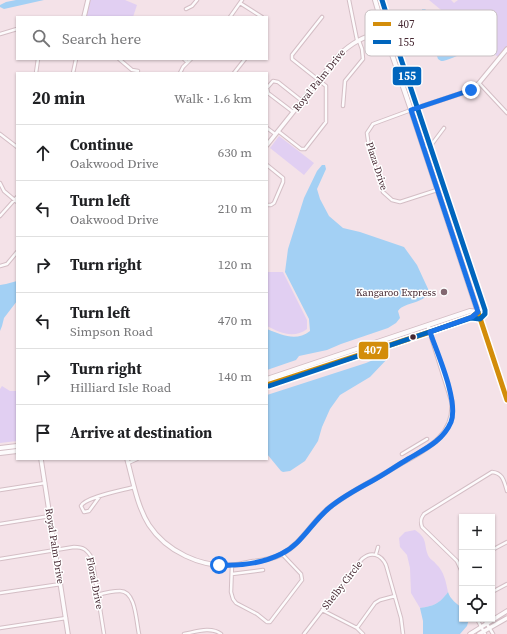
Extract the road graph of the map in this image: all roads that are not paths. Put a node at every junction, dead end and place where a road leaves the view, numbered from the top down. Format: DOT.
graph roads {
  1 [pos="88,0"];
  2 [pos="197,0"];
  3 [pos="242,0"];
  4 [pos="349,0"];
  5 [pos="375,0"];
  6 [pos="240,4"];
  7 [pos="186,8"];
  8 [pos="378,10"];
  9 [pos="84,16"];
  10 [pos="231,16"];
  11 [pos="260,16"];
  12 [pos="322,17"];
  13 [pos="16,29"];
  14 [pos="0,34"];
  15 [pos="365,37"];
  16 [pos="357,40"];
  17 [pos="507,49"];
  18 [pos="393,56"];
  19 [pos="38,60"];
  20 [pos="76,60"];
  21 [pos="120,60"];
  22 [pos="190,60"];
  23 [pos="243,60"];
  24 [pos="187,62"];
  25 [pos="138,71"];
  26 [pos="36,72"];
  27 [pos="73,72"];
  28 [pos="181,72"];
  29 [pos="235,72"];
  30 [pos="318,80"];
  31 [pos="479,83"];
  32 [pos="268,87"];
  33 [pos="268,92"];
  34 [pos="302,101"];
  35 [pos="343,106"];
  36 [pos="411,110"];
  37 [pos="293,112"];
  38 [pos="507,113"];
  39 [pos="444,128"];
  40 [pos="268,129"];
  41 [pos="278,131"];
  42 [pos="0,134"];
  43 [pos="275,134"];
  44 [pos="268,144"];
  45 [pos="16,146"];
  46 [pos="423,147"];
  47 [pos="268,166"];
  48 [pos="0,183"];
  49 [pos="438,190"];
  50 [pos="16,201"];
  51 [pos="268,204"];
  52 [pos="0,216"];
  53 [pos="16,253"];
  54 [pos="0,266"];
  55 [pos="478,312"];
  56 [pos="428,326"];
  57 [pos="430,332"];
  58 [pos="268,379"];
  59 [pos="268,385"];
  60 [pos="507,400"];
  61 [pos="427,439"];
  62 [pos="16,446"];
  63 [pos="0,448"];
  64 [pos="16,451"];
  65 [pos="0,453"];
  66 [pos="402,454"];
  67 [pos="41,460"];
  68 [pos="128,461"];
  69 [pos="45,483"];
  70 [pos="135,487"];
  71 [pos="0,490"];
  72 [pos="507,491"];
  73 [pos="100,496"];
  74 [pos="50,516"];
  75 [pos="0,524"];
  76 [pos="507,542"];
  77 [pos="378,547"];
  78 [pos="495,548"];
  79 [pos="55,550"];
  80 [pos="282,554"];
  81 [pos="376,554"];
  82 [pos="0,559"];
  83 [pos="459,564"];
  84 [pos="232,566"];
  85 [pos="263,570"];
  86 [pos="232,574"];
  87 [pos="61,584"];
  88 [pos="507,584"];
  89 [pos="495,590"];
  90 [pos="0,594"];
  91 [pos="97,595"];
  92 [pos="395,596"];
  93 [pos="322,610"];
  94 [pos="507,612"];
  95 [pos="66,618"];
  96 [pos="507,618"];
  97 [pos="478,622"];
  98 [pos="487,623"];
  99 [pos="481,627"];
  100 [pos="490,627"];
  101 [pos="0,628"];
  102 [pos="357,628"];
  103 [pos="484,633"];
  104 [pos="68,634"];
  105 [pos="104,634"];
  106 [pos="138,634"];
  107 [pos="184,634"];
  108 [pos="221,634"];
  109 [pos="304,634"];
  110 [pos="363,634"];
  111 [pos="403,634"];
  112 [pos="470,634"];
  113 [pos="479,634"];
  114 [pos="493,634"];
  1 -- 9 [label="street"];
  2 -- 7 [label="street"];
  3 -- 6 [label="street"];
  4 -- 16 [label="street"];
  5 -- 8 [label="main road"];
  6 -- 10 [label="street"];
  6 -- 11 [label="street"];
  12 -- 30 [label="street"];
  13 -- 14 [label="street"];
  15 -- 16 [label="street, Royal Palm Drive"];
  16 -- 30 [label="street, Royal Palm Drive"];
  16 -- 35 [label="street"];
  17 -- 31 [label="street"];
  18 -- 36 [label="main road"];
  19 -- 26 [label="street"];
  20 -- 27 [label="street"];
  21 -- 25 [label="street"];
  22 -- 24 [label="street"];
  23 -- 29 [label="street"];
  24 -- 28 [label="street"];
  30 -- 34 [label="street, Royal Palm Drive"];
  30 -- 41 [label="street"];
  31 -- 36 [label="street"];
  31 -- 38 [label="street"];
  32 -- 34 [label="street"];
  33 -- 37 [label="street"];
  34 -- 37 [label="street, Royal Palm Drive"];
  36 -- 46 [label="main road"];
  36 -- 49 [label="street, Plaza Drive"];
  37 -- 41 [label="street, Royal Palm Drive"];
  39 -- 46 [label="street"];
  40 -- 43 [label="street"];
  41 -- 43 [label="street, Royal Palm Drive"];
  42 -- 45 [label="street"];
  43 -- 44 [label="street, Royal Palm Drive"];
  46 -- 49 [label="main road"];
  47 -- 51 [label="street"];
  48 -- 50 [label="street"];
  49 -- 55 [label="main road"];
  50 -- 52 [label="street"];
  53 -- 54 [label="street"];
  55 -- 56 [label="main road"];
  55 -- 57 [label="main road"];
  55 -- 60 [label="main road"];
  56 -- 57 [label="street"];
  56 -- 58 [label="main road"];
  57 -- 59 [label="main road"];
  57 -- 80 [label="street"];
  61 -- 66 [label="street"];
  62 -- 63 [label="main road"];
  64 -- 65 [label="main road"];
  67 -- 69 [label="street, Royal Palm Drive"];
  68 -- 70 [label="street"];
  69 -- 71 [label="street"];
  69 -- 74 [label="street, Royal Palm Drive"];
  70 -- 73 [label="street"];
  70 -- 84 [label="street"];
  72 -- 83 [label="street"];
  73 -- 73 [label="street"];
  74 -- 75 [label="street"];
  74 -- 79 [label="street, Royal Palm Drive"];
  76 -- 78 [label="street"];
  77 -- 81 [label="street"];
  79 -- 82 [label="street, Floral Drive"];
  79 -- 87 [label="street, Royal Palm Drive"];
  79 -- 91 [label="street, Floral Drive"];
  80 -- 84 [label="street"];
  80 -- 86 [label="street"];
  81 -- 92 [label="street"];
  81 -- 93 [label="street, Shelby Circle"];
  84 -- 86 [label="street"];
  85 -- 86 [label="street"];
  87 -- 90 [label="street"];
  87 -- 95 [label="street, Royal Palm Drive"];
  88 -- 89 [label="street"];
  91 -- 105 [label="street, Floral Drive"];
  91 -- 106 [label="street"];
  92 -- 102 [label="street"];
  92 -- 111 [label="street"];
  93 -- 102 [label="street"];
  93 -- 109 [label="street, Shelby Circle"];
  94 -- 98 [label="street"];
  95 -- 101 [label="street"];
  95 -- 104 [label="street, Royal Palm Drive"];
  96 -- 100 [label="street"];
  97 -- 99 [label="street"];
  98 -- 99 [label="street"];
  98 -- 100 [label="street"];
  99 -- 103 [label="street"];
  99 -- 112 [label="street"];
  100 -- 103 [label="street"];
  100 -- 114 [label="street"];
  102 -- 110 [label="street"];
  103 -- 113 [label="street"];
  107 -- 108 [label="street"];
}
